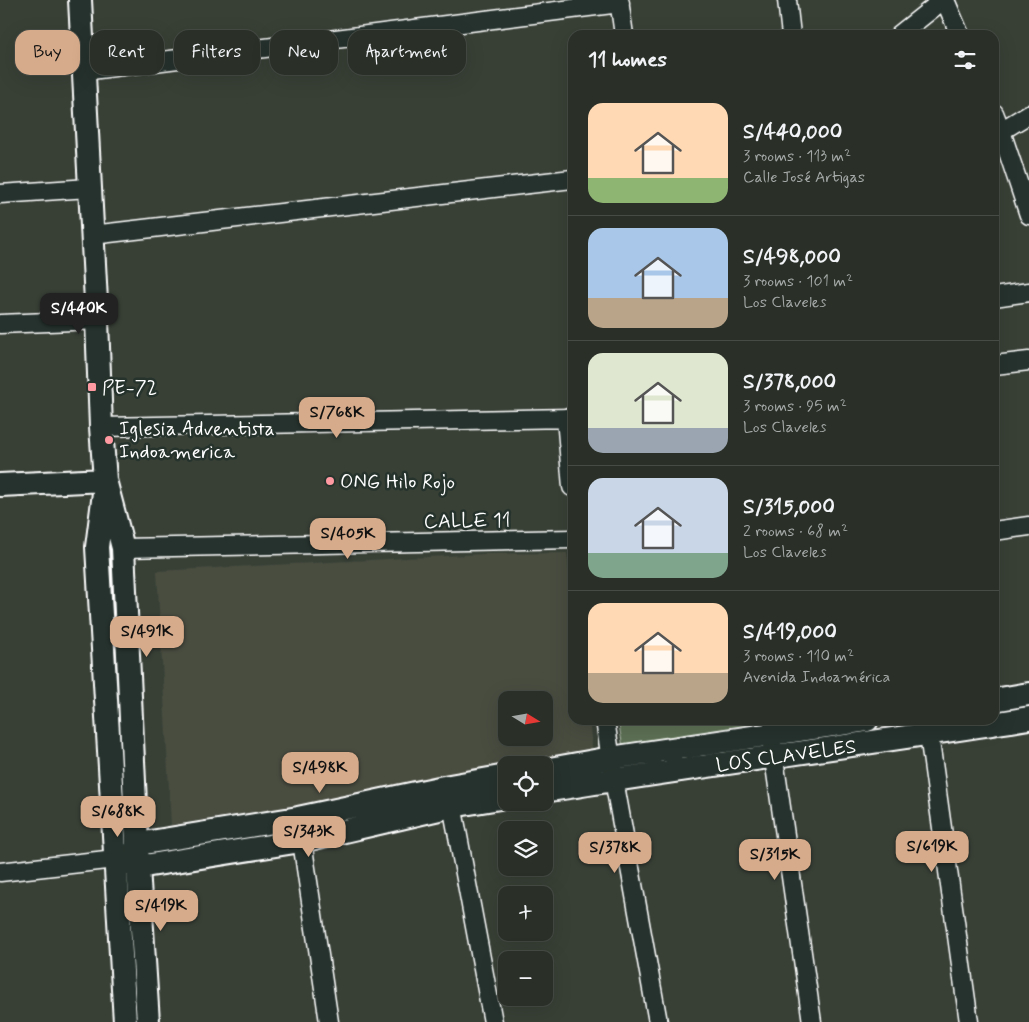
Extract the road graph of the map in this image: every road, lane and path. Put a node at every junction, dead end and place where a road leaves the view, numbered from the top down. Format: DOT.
graph roads {
  1 [pos="80,0"];
  2 [pos="787,0"];
  3 [pos="944,0"];
  4 [pos="620,2"];
  5 [pos="517,8"];
  6 [pos="623,30"];
  7 [pos="790,30"];
  8 [pos="905,30"];
  9 [pos="958,30"];
  10 [pos="83,71"];
  11 [pos="1029,114"];
  12 [pos="999,125"];
  13 [pos="1001,130"];
  14 [pos="568,179"];
  15 [pos="89,188"];
  16 [pos="0,194"];
  17 [pos="1029,215"];
  18 [pos="92,235"];
  19 [pos="1029,292"];
  20 [pos="999,296"];
  21 [pos="97,320"];
  22 [pos="0,324"];
  23 [pos="1029,361"];
  24 [pos="999,365"];
  25 [pos="568,418"];
  26 [pos="101,427"];
  27 [pos="106,480"];
  28 [pos="0,484"];
  29 [pos="1029,526"];
  30 [pos="999,530"];
  31 [pos="568,539"];
  32 [pos="123,548"];
  33 [pos="1029,694"];
  34 [pos="999,699"];
  35 [pos="1029,718"];
  36 [pos="999,721"];
  37 [pos="606,725"];
  38 [pos="848,725"];
  39 [pos="950,725"];
  40 [pos="928,727"];
  41 [pos="772,745"];
  42 [pos="613,769"];
  43 [pos="553,770"];
  44 [pos="498,779"];
  45 [pos="553,788"];
  46 [pos="450,796"];
  47 [pos="498,797"];
  48 [pos="298,818"];
  49 [pos="301,841"];
  50 [pos="138,844"];
  51 [pos="115,859"];
  52 [pos="138,867"];
  53 [pos="0,872"];
  54 [pos="125,1022"];
  55 [pos="148,1022"];
  56 [pos="329,1022"];
  57 [pos="493,1022"];
  58 [pos="658,1022"];
  59 [pos="812,1022"];
  60 [pos="969,1022"];
  1 -- 10 [label="street"];
  2 -- 7 [label="street"];
  3 -- 8 [label="street"];
  3 -- 9 [label="street"];
  4 -- 5 [label="street"];
  4 -- 6 [label="street"];
  5 -- 10 [label="street"];
  10 -- 15 [label="street"];
  11 -- 13 [label="street"];
  12 -- 13 [label="street"];
  13 -- 17 [label="street"];
  14 -- 18 [label="street"];
  15 -- 16 [label="street"];
  15 -- 18 [label="street"];
  18 -- 21 [label="street"];
  19 -- 20 [label="street"];
  21 -- 22 [label="street"];
  21 -- 26 [label="street"];
  23 -- 24 [label="street"];
  25 -- 26 [label="street"];
  26 -- 27 [label="street"];
  27 -- 28 [label="street"];
  27 -- 32 [label="street"];
  27 -- 51 [label="street"];
  29 -- 30 [label="street"];
  31 -- 32 [label="street, CALLE 11"];
  32 -- 50 [label="street"];
  33 -- 34 [label="street"];
  35 -- 36 [label="street, LOS CLAVELES"];
  37 -- 42 [label="street"];
  38 -- 41 [label="street, LOS CLAVELES"];
  39 -- 40 [label="street, LOS CLAVELES"];
  40 -- 41 [label="street, LOS CLAVELES"];
  40 -- 60 [label="street"];
  41 -- 42 [label="street, LOS CLAVELES"];
  41 -- 59 [label="street"];
  42 -- 43 [label="street, LOS CLAVELES"];
  42 -- 45 [label="street, LOS CLAVELES"];
  42 -- 58 [label="street"];
  44 -- 46 [label="street"];
  46 -- 47 [label="street"];
  46 -- 48 [label="street"];
  46 -- 49 [label="street"];
  46 -- 57 [label="street"];
  48 -- 49 [label="street"];
  48 -- 50 [label="street"];
  49 -- 52 [label="street"];
  49 -- 56 [label="street"];
  50 -- 51 [label="street"];
  50 -- 52 [label="street"];
  51 -- 52 [label="street"];
  51 -- 53 [label="street"];
  51 -- 54 [label="street"];
  52 -- 55 [label="street"];
}
